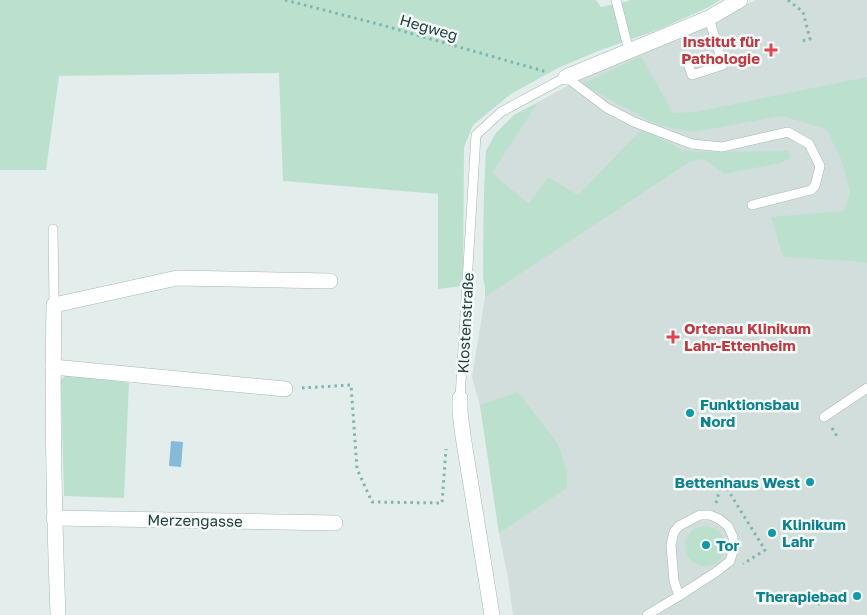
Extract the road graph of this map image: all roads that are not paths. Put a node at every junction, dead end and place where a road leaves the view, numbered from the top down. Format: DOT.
graph roads {
  1 [pos="616,0"];
  2 [pos="740,0"];
  3 [pos="709,18"];
  4 [pos="629,51"];
  5 [pos="686,58"];
  6 [pos="566,77"];
  7 [pos="752,206"];
  8 [pos="52,229"];
  9 [pos="330,281"];
  10 [pos="54,305"];
  11 [pos="53,367"];
  12 [pos="867,388"];
  13 [pos="285,389"];
  14 [pos="460,398"];
  15 [pos="824,417"];
  16 [pos="54,518"];
  17 [pos="335,523"];
  18 [pos="679,596"];
  19 [pos="58,615"];
  20 [pos="492,615"];
  21 [pos="647,615"];
  1 -- 4 [label="lane"];
  2 -- 3 [label="street"];
  3 -- 4 [label="street"];
  3 -- 5 [label="lane"];
  4 -- 6 [label="street"];
  6 -- 7 [label="lane"];
  6 -- 14 [label="lane, Klostenstraße"];
  8 -- 10 [label="lane"];
  9 -- 10 [label="street"];
  10 -- 11 [label="street"];
  11 -- 13 [label="street"];
  11 -- 16 [label="street"];
  12 -- 15 [label="lane"];
  14 -- 20 [label="street, Klostenstraße"];
  16 -- 17 [label="street, Merzengasse"];
  16 -- 19 [label="street"];
  18 -- 18 [label="lane"];
  18 -- 21 [label="lane"];
}
